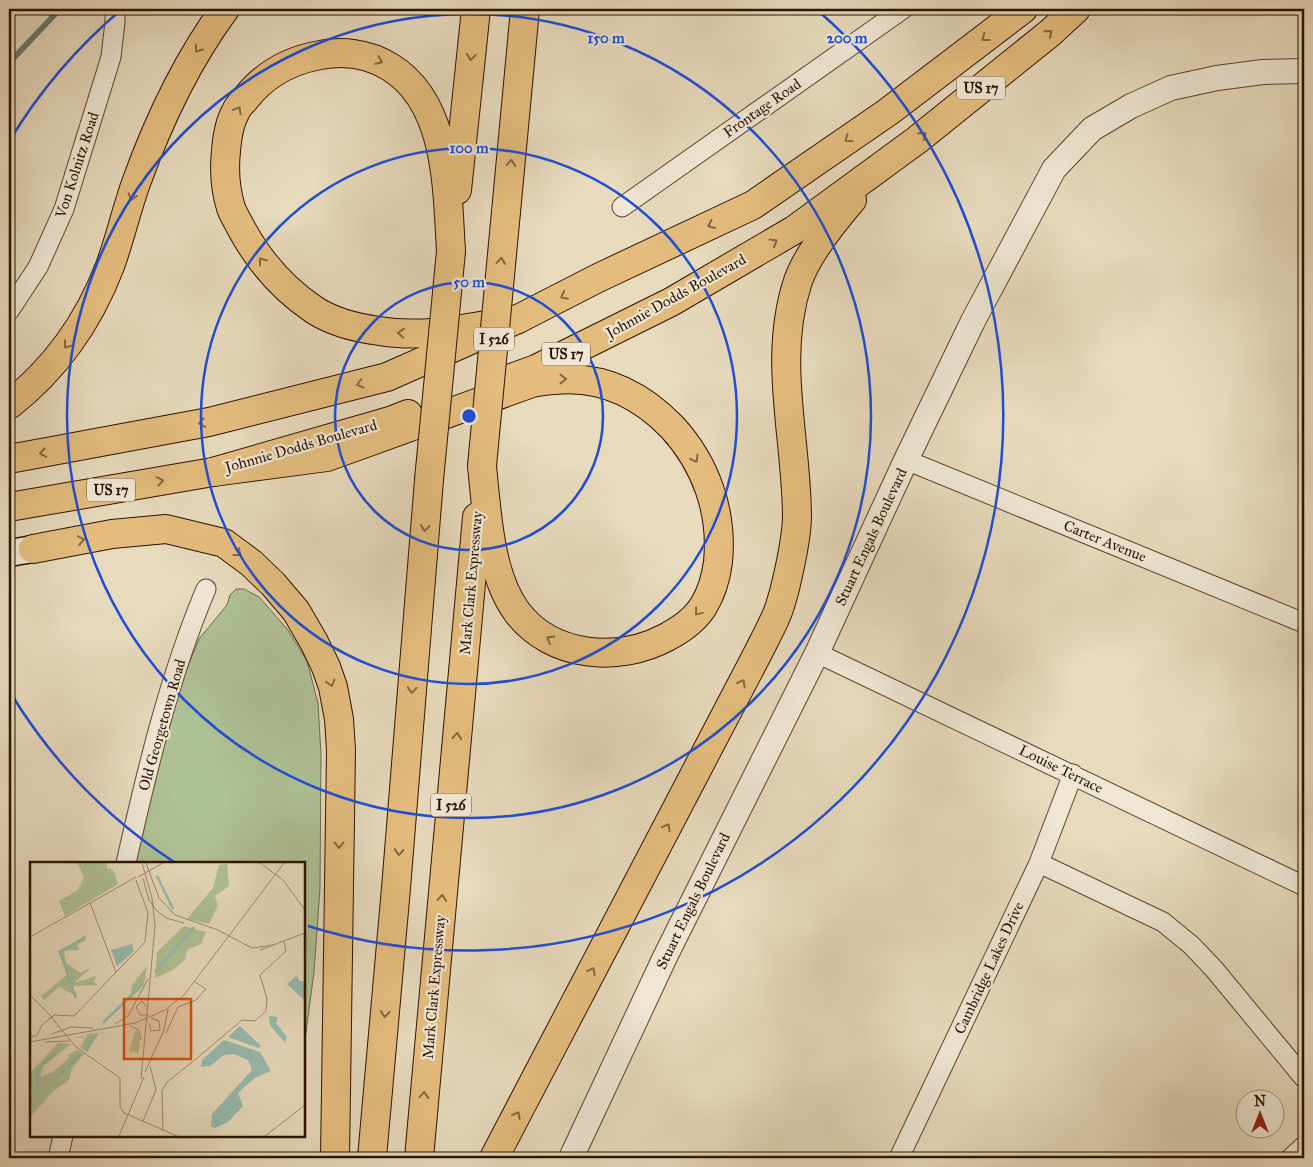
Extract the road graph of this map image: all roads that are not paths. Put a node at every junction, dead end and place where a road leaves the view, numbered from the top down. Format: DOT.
graph roads {
  1 [pos="115,9"];
  2 [pos="225,9"];
  3 [pos="476,9"];
  4 [pos="525,9"];
  5 [pos="903,9"];
  6 [pos="1023,9"];
  7 [pos="1076,9"];
  8 [pos="1304,71"];
  9 [pos="884,164"];
  10 [pos="622,207"];
  11 [pos="451,251"];
  12 [pos="9,311"];
  13 [pos="518,320"];
  14 [pos="9,405"];
  15 [pos="9,459"];
  16 [pos="906,460"];
  17 [pos="482,466"];
  18 [pos="213,472"];
  19 [pos="9,507"];
  20 [pos="21,551"];
  21 [pos="206,589"];
  22 [pos="1304,623"];
  23 [pos="817,653"];
  24 [pos="1073,774"];
  25 [pos="126,862"];
  26 [pos="1039,863"];
  27 [pos="1304,886"];
  28 [pos="1304,1078"];
  29 [pos="63,1137"];
  30 [pos="1304,1146"];
  31 [pos="58,1158"];
  32 [pos="335,1158"];
  33 [pos="372,1158"];
  34 [pos="419,1158"];
  35 [pos="494,1158"];
  36 [pos="571,1158"];
  37 [pos="899,1158"];
  38 [pos="1291,1158"];
  1 -- 12 [label="street, Von Kolnitz Road"];
  2 -- 14 [label="highway, one-way"];
  3 -- 11 [label="highway, one-way"];
  17 -- 4 [label="highway, Mark Clark Expressway / I 526, one-way, bridge"];
  5 -- 10 [label="street, Frontage Road"];
  6 -- 13 [label="highway, US 17, one-way"];
  9 -- 7 [label="highway, Johnnie Dodds Boulevard / US 17, one-way"];
  8 -- 16 [label="street, Stuart Engals Boulevard"];
  18 -- 9 [label="highway, Johnnie Dodds Boulevard / US 17, one-way"];
  35 -- 9 [label="highway, one-way"];
  13 -- 11 [label="highway, one-way"];
  11 -- 33 [label="highway, one-way, bridge"];
  13 -- 15 [label="highway, US 17, one-way"];
  16 -- 22 [label="street, Carter Avenue"];
  16 -- 23 [label="street, Stuart Engals Boulevard"];
  18 -- 17 [label="highway, one-way"];
  34 -- 17 [label="highway, Mark Clark Expressway / I 526, one-way"];
  19 -- 18 [label="highway, Johnnie Dodds Boulevard / US 17, one-way"];
  20 -- 32 [label="highway, one-way"];
  21 -- 25 [label="street, Old Georgetown Road"];
  23 -- 24 [label="street, Louise Terrace"];
  23 -- 36 [label="street, Stuart Engals Boulevard"];
  24 -- 26 [label="street, Cambridge Lakes Drive"];
  24 -- 27 [label="street, Louise Terrace"];
  26 -- 28 [label="street"];
  26 -- 37 [label="street, Cambridge Lakes Drive"];
  29 -- 31 [label="street"];
  30 -- 38 [label="street"];
}
